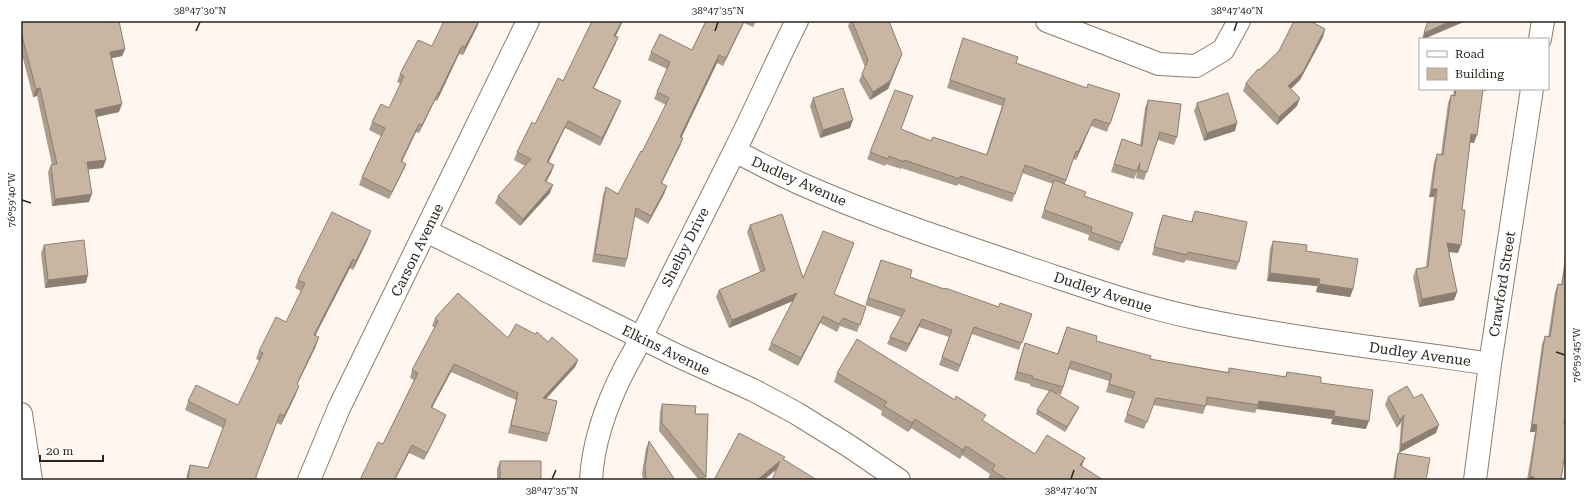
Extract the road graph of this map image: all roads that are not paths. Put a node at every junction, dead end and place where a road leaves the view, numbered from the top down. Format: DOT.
graph roads {
  1 [pos="528,21"];
  2 [pos="798,21"];
  3 [pos="1047,21"];
  4 [pos="1239,21"];
  5 [pos="1543,21"];
  6 [pos="1540,38"];
  7 [pos="1532,90"];
  8 [pos="735,151"];
  9 [pos="426,231"];
  10 [pos="641,338"];
  11 [pos="1490,364"];
  12 [pos="21,414"];
  13 [pos="31,480"];
  14 [pos="309,480"];
  15 [pos="591,480"];
  16 [pos="899,480"];
  17 [pos="1475,480"];
  1 -- 9 [label="street, Carson Avenue"];
  2 -- 8 [label="street, Shelby Drive"];
  3 -- 4 [label="street"];
  5 -- 6 [label="street"];
  7 -- 11 [label="street, Crawford Street"];
  8 -- 10 [label="street, Shelby Drive"];
  8 -- 11 [label="street, Dudley Avenue"];
  9 -- 10 [label="street, Elkins Avenue"];
  9 -- 14 [label="street, Carson Avenue"];
  10 -- 15 [label="street, Shelby Drive"];
  10 -- 16 [label="street, Elkins Avenue"];
  11 -- 17 [label="street, Crawford Street"];
  12 -- 13 [label="street"];
}
